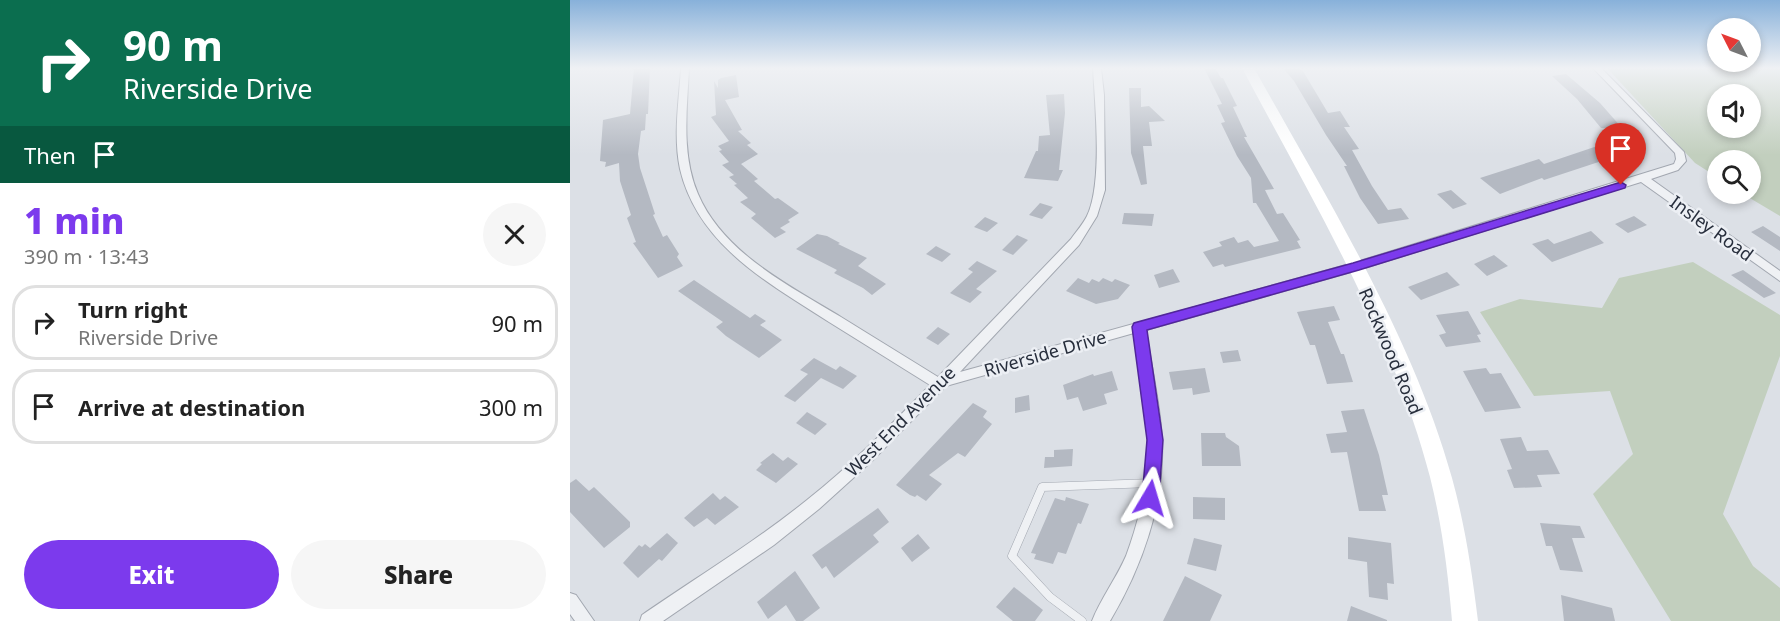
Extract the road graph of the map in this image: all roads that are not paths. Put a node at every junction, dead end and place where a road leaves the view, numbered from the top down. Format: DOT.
graph roads {
  1 [pos="684,97"];
  2 [pos="1098,97"];
  3 [pos="1263,97"];
  4 [pos="1625,97"];
  5 [pos="1643,178"];
  6 [pos="1354,267"];
  7 [pos="1780,277"];
  8 [pos="1139,327"];
  9 [pos="938,383"];
  10 [pos="1152,483"];
  11 [pos="570,601"];
  12 [pos="586,621"];
  13 [pos="648,621"];
  14 [pos="1082,621"];
  15 [pos="1100,621"];
  16 [pos="1465,621"];
  1 -- 9 [label="street"];
  2 -- 9 [label="street, West End Avenue"];
  3 -- 6 [label="street, Rockwood Road"];
  4 -- 5 [label="street, Riverside Drive"];
  5 -- 6 [label="street, Riverside Drive"];
  5 -- 7 [label="street, Insley Road"];
  6 -- 8 [label="street, Riverside Drive"];
  6 -- 16 [label="street, Rockwood Road"];
  8 -- 9 [label="street, Riverside Drive"];
  8 -- 10 [label="street"];
  9 -- 13 [label="street, West End Avenue"];
  10 -- 14 [label="lane"];
  10 -- 15 [label="street"];
  11 -- 12 [label="street"];
}
